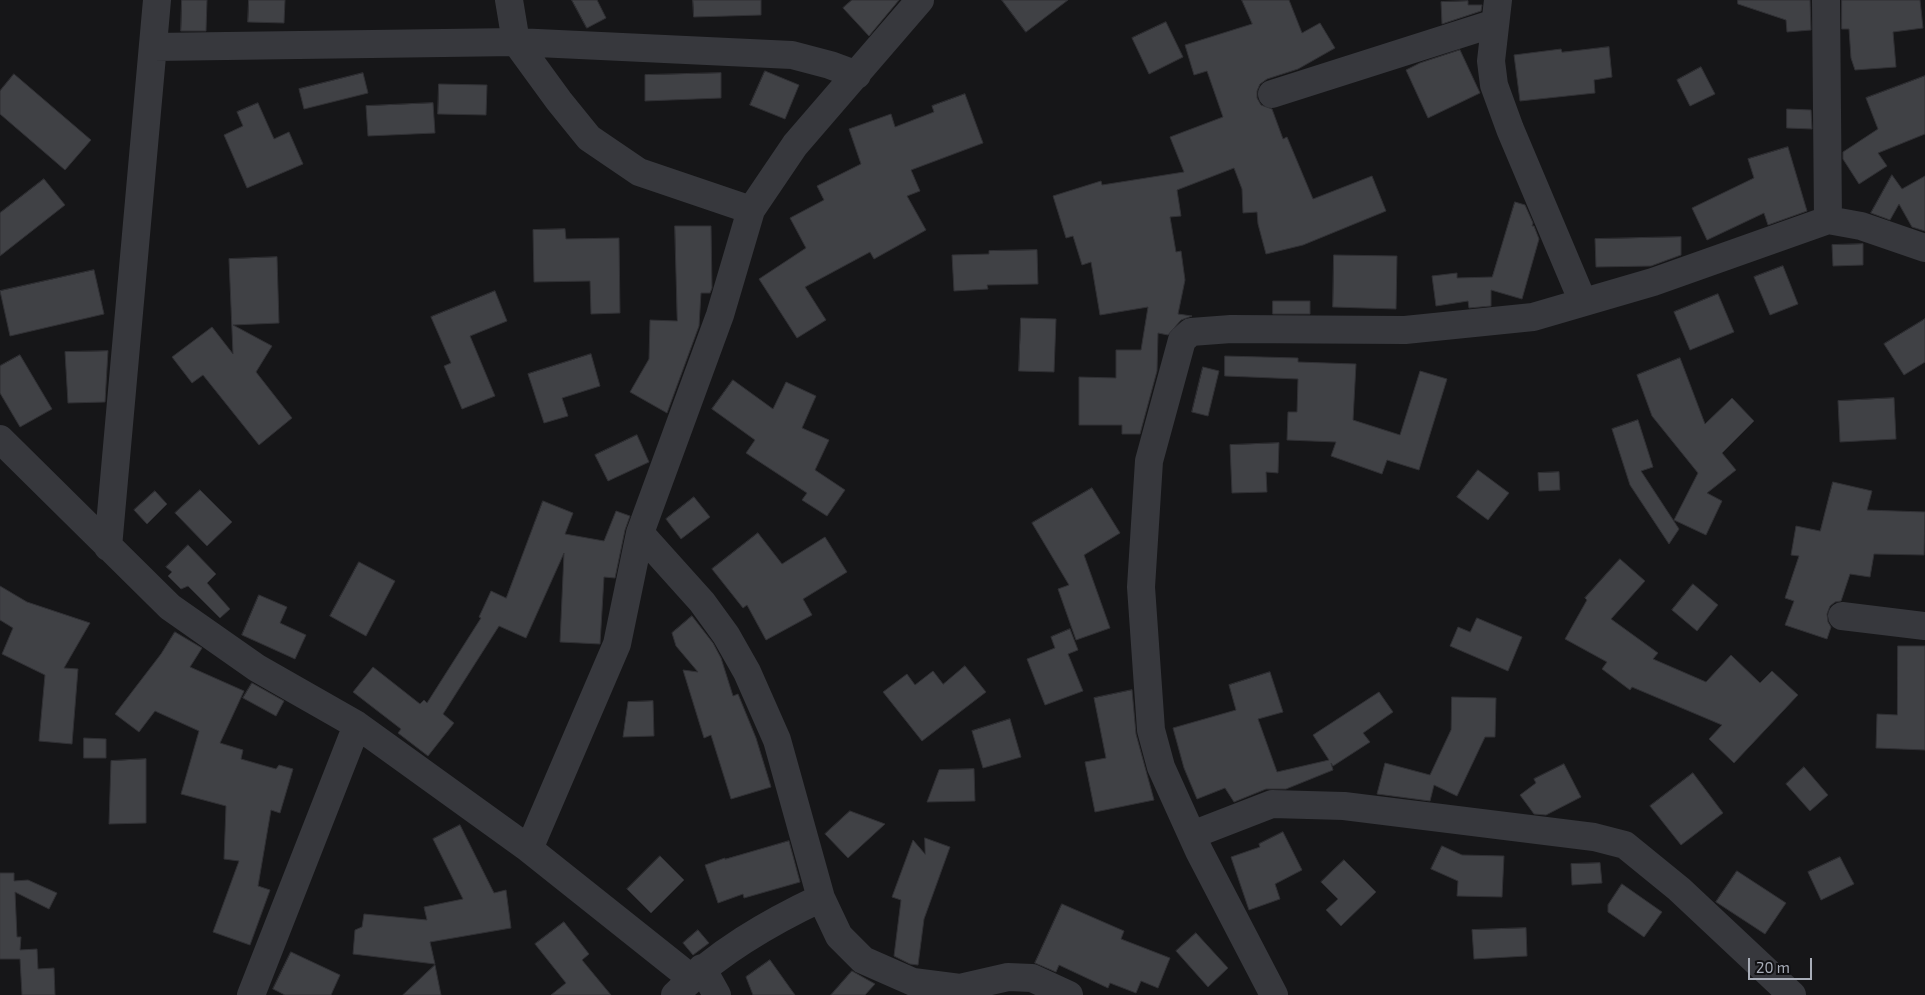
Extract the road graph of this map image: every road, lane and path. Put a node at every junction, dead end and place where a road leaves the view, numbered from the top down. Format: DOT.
graph roads {
  1 [pos="157,0"];
  2 [pos="509,0"];
  3 [pos="920,0"];
  4 [pos="1826,0"];
  5 [pos="1496,12"];
  6 [pos="516,42"];
  7 [pos="154,47"];
  8 [pos="857,75"];
  9 [pos="1272,94"];
  10 [pos="751,210"];
  11 [pos="1828,220"];
  12 [pos="1925,248"];
  13 [pos="1584,302"];
  14 [pos="0,439"];
  15 [pos="640,534"];
  16 [pos="108,547"];
  17 [pos="1842,616"];
  18 [pos="1925,626"];
  19 [pos="357,725"];
  20 [pos="1192,835"];
  21 [pos="529,850"];
  22 [pos="821,898"];
  23 [pos="689,981"];
  24 [pos="251,995"];
  25 [pos="717,995"];
  26 [pos="1069,995"];
  27 [pos="1274,995"];
  28 [pos="1792,995"];
  1 -- 7 [label="street"];
  2 -- 6 [label="street"];
  3 -- 8 [label="street"];
  4 -- 11 [label="street"];
  5 -- 9 [label="street"];
  5 -- 13 [label="street"];
  6 -- 7 [label="street"];
  6 -- 8 [label="street"];
  6 -- 10 [label="street"];
  7 -- 16 [label="street"];
  8 -- 10 [label="street"];
  10 -- 15 [label="street"];
  11 -- 12 [label="street"];
  11 -- 13 [label="street"];
  13 -- 20 [label="street"];
  14 -- 16 [label="street"];
  15 -- 21 [label="street"];
  15 -- 22 [label="street"];
  16 -- 19 [label="street"];
  17 -- 18 [label="street"];
  19 -- 21 [label="street"];
  19 -- 24 [label="street"];
  20 -- 27 [label="street"];
  20 -- 28 [label="street"];
  21 -- 23 [label="street"];
  22 -- 23 [label="street"];
  22 -- 26 [label="street"];
  23 -- 25 [label="street"];
}
